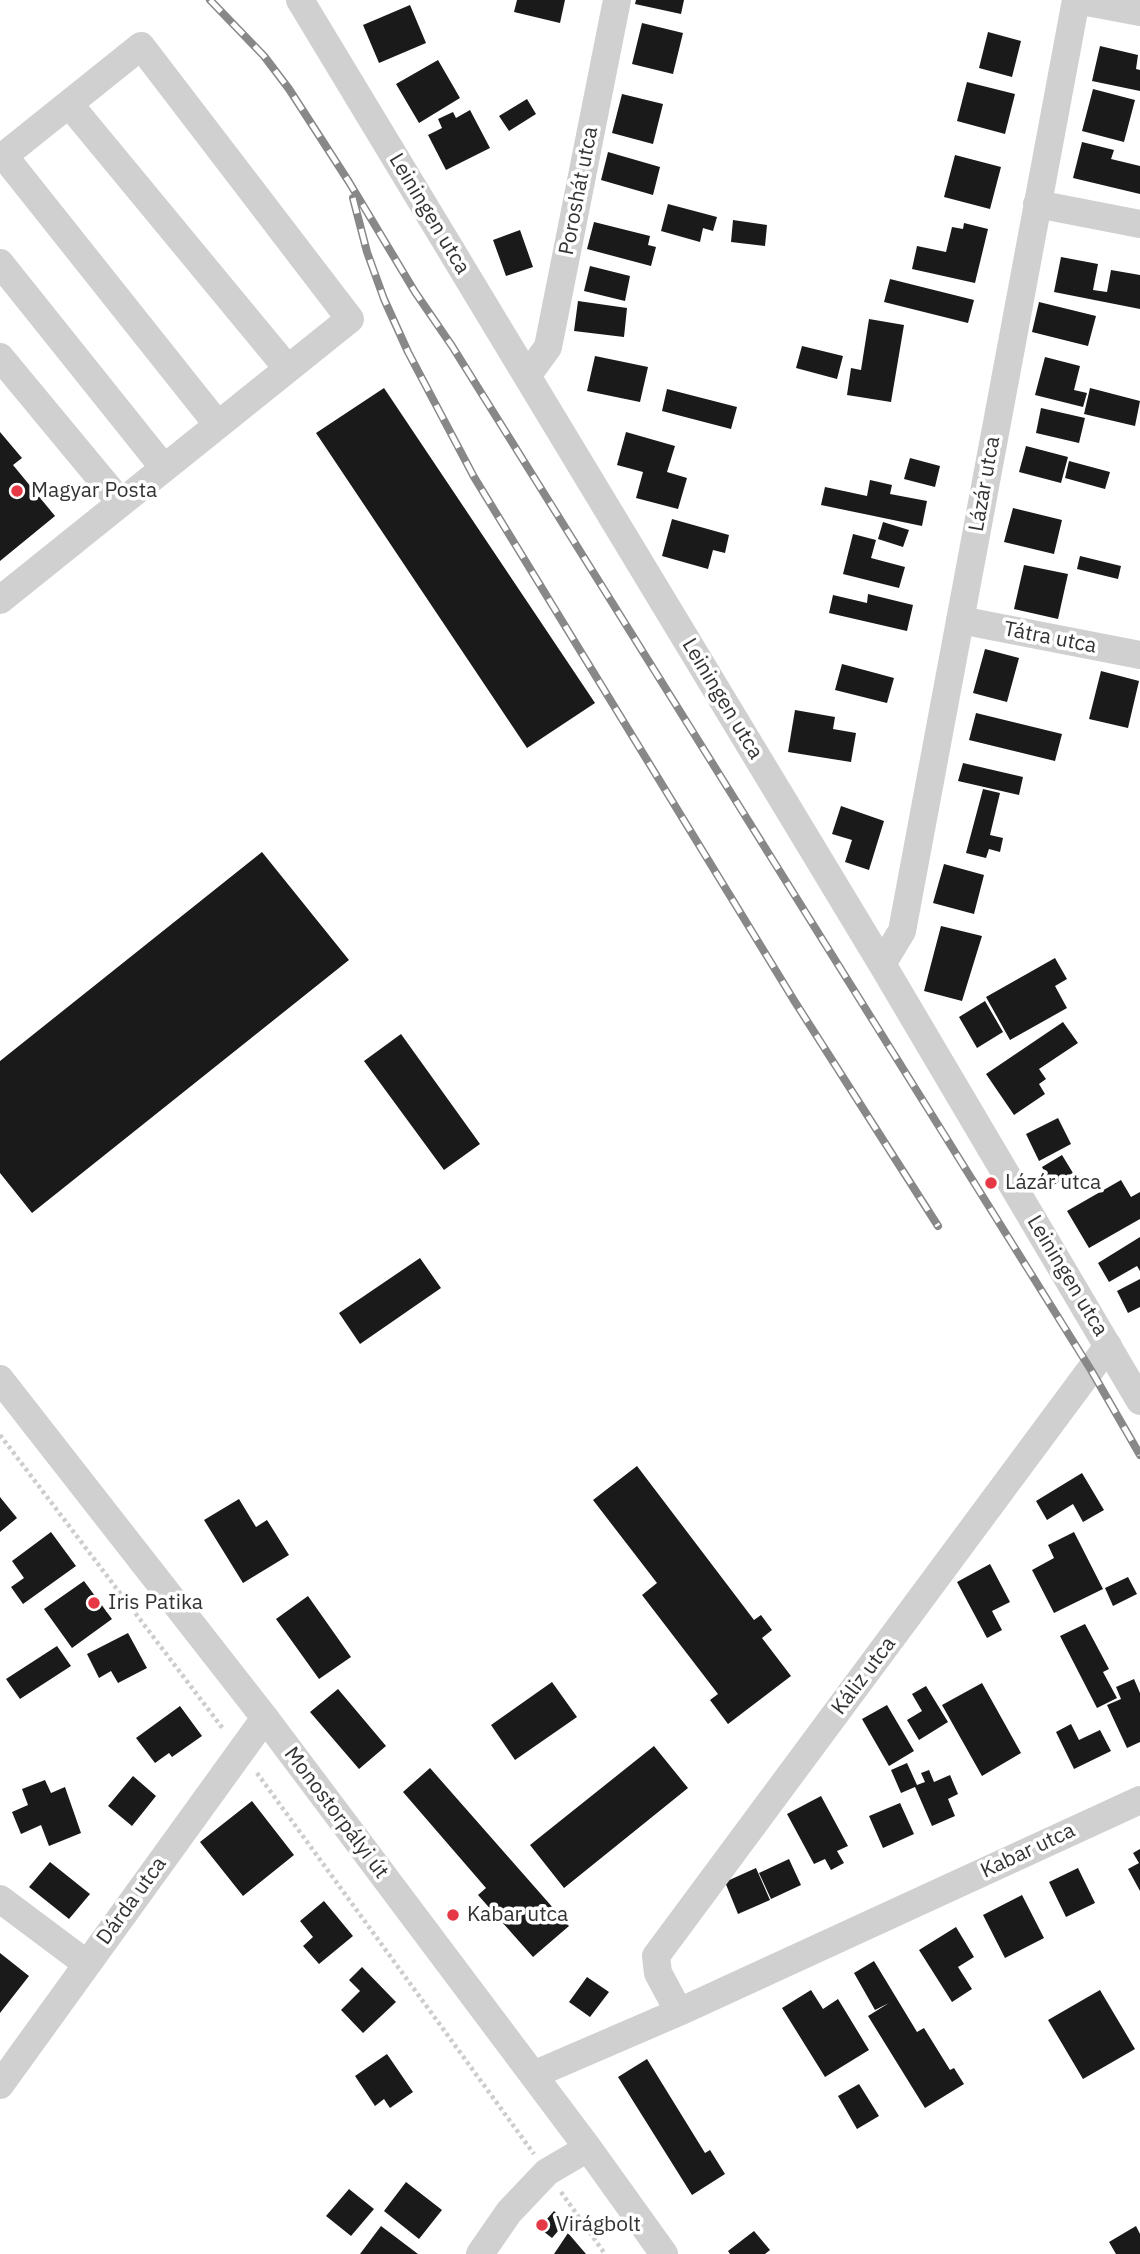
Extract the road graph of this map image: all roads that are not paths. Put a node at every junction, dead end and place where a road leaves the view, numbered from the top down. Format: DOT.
graph roads {
  1 [pos="300,0"];
  2 [pos="617,0"];
  3 [pos="1076,0"];
  4 [pos="1140,12"];
  5 [pos="69,104"];
  6 [pos="2,158"];
  7 [pos="1037,204"];
  8 [pos="1140,224"];
  9 [pos="0,263"];
  10 [pos="0,356"];
  11 [pos="288,369"];
  12 [pos="527,376"];
  13 [pos="218,425"];
  14 [pos="164,468"];
  15 [pos="121,503"];
  16 [pos="0,600"];
  17 [pos="960,620"];
  18 [pos="1140,655"];
  19 [pos="882,964"];
  20 [pos="1108,1346"];
  21 [pos="0,1379"];
  22 [pos="1140,1401"];
  23 [pos="265,1718"];
  24 [pos="1140,1800"];
  25 [pos="0,1899"];
  26 [pos="88,1964"];
  27 [pos="679,2012"];
  28 [pos="533,2075"];
  29 [pos="0,2085"];
  30 [pos="588,2148"];
  31 [pos="480,2254"];
  32 [pos="664,2254"];
  1 -- 12 [label="street, Leiningen utca"];
  2 -- 12 [label="street, Poroshát utca"];
  3 -- 4 [label="street"];
  3 -- 7 [label="street, Lázár utca"];
  5 -- 6 [label="street"];
  5 -- 11 [label="street"];
  5 -- 11 [label="street"];
  6 -- 13 [label="street"];
  7 -- 8 [label="street"];
  7 -- 17 [label="street, Lázár utca"];
  9 -- 14 [label="street"];
  10 -- 15 [label="street"];
  11 -- 13 [label="street"];
  12 -- 19 [label="street, Leiningen utca"];
  13 -- 14 [label="street"];
  14 -- 15 [label="street"];
  15 -- 16 [label="street"];
  17 -- 18 [label="street, Tátra utca"];
  17 -- 19 [label="street, Lázár utca"];
  19 -- 20 [label="street, Leiningen utca"];
  20 -- 22 [label="street, Leiningen utca"];
  20 -- 27 [label="street, Káliz utca"];
  21 -- 23 [label="street, Monostorpályi út"];
  23 -- 26 [label="street, Dárda utca"];
  23 -- 28 [label="street, Monostorpályi út"];
  24 -- 27 [label="street, Kabar utca"];
  25 -- 26 [label="street"];
  26 -- 29 [label="street, Dárda utca"];
  27 -- 28 [label="street, Kabar utca"];
  28 -- 30 [label="street, Monostorpályi út"];
  30 -- 31 [label="street"];
  30 -- 32 [label="street, Monostorpályi út"];
}
